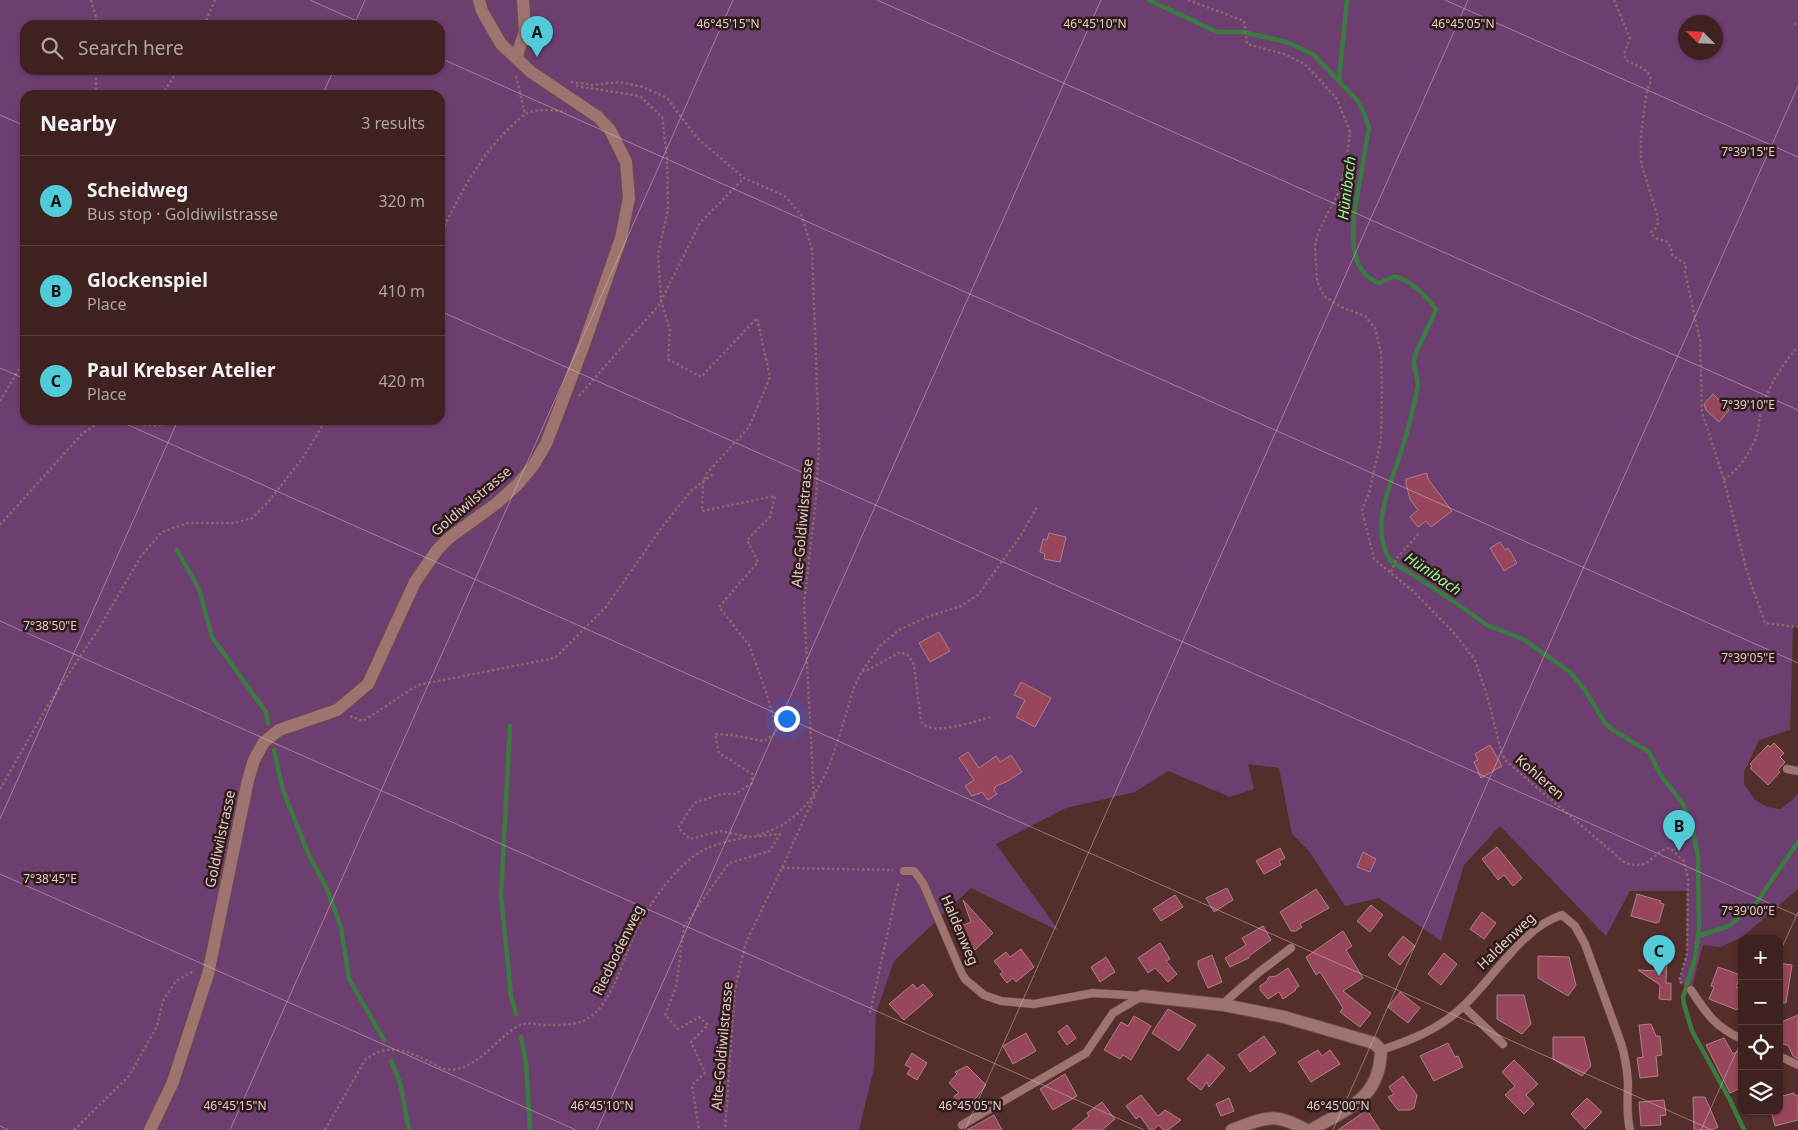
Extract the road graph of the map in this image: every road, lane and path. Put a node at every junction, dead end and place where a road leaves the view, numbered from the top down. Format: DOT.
graph roads {
  1 [pos="91,0"];
  2 [pos="215,0"];
  3 [pos="479,0"];
  4 [pos="523,0"];
  5 [pos="1188,0"];
  6 [pos="1614,0"];
  7 [pos="96,20"];
  8 [pos="206,20"];
  9 [pos="1798,23"];
  10 [pos="1794,24"];
  11 [pos="516,58"];
  12 [pos="96,75"];
  13 [pos="175,75"];
  14 [pos="566,82"];
  15 [pos="571,85"];
  16 [pos="96,90"];
  17 [pos="165,90"];
  18 [pos="568,112"];
  19 [pos="525,114"];
  20 [pos="744,178"];
  21 [pos="445,225"];
  22 [pos="662,301"];
  23 [pos="1798,347"];
  24 [pos="20,367"];
  25 [pos="0,401"];
  26 [pos="575,401"];
  27 [pos="95,425"];
  28 [pos="323,425"];
  29 [pos="714,473"];
  30 [pos="1724,480"];
  31 [pos="703,482"];
  32 [pos="1038,504"];
  33 [pos="0,525"];
  34 [pos="1420,532"];
  35 [pos="1391,571"];
  36 [pos="1798,627"];
  37 [pos="862,671"];
  38 [pos="337,710"];
  39 [pos="991,717"];
  40 [pos="1787,769"];
  41 [pos="1798,772"];
  42 [pos="0,789"];
  43 [pos="814,797"];
  44 [pos="750,836"];
  45 [pos="782,868"];
  46 [pos="904,870"];
  47 [pos="1291,948"];
  48 [pos="208,974"];
  49 [pos="1679,981"];
  50 [pos="1691,990"];
  51 [pos="1142,996"];
  52 [pos="1224,1005"];
  53 [pos="1463,1006"];
  54 [pos="870,1012"];
  55 [pos="1738,1038"];
  56 [pos="1503,1044"];
  57 [pos="1381,1050"];
  58 [pos="1783,1058"];
  59 [pos="1798,1065"];
  60 [pos="962,1125"];
  61 [pos="74,1130"];
  62 [pos="150,1130"];
  63 [pos="325,1130"];
  64 [pos="699,1130"];
  65 [pos="725,1130"];
  66 [pos="1232,1130"];
  67 [pos="1306,1130"];
  68 [pos="1312,1130"];
  69 [pos="1630,1130"];
  1 -- 7 [label="path"];
  2 -- 8 [label="path"];
  3 -- 11 [label="street, Goldiwilstrasse"];
  4 -- 11 [label="street"];
  5 -- 35 [label="path"];
  6 -- 30 [label="path"];
  9 -- 10 [label="path"];
  11 -- 19 [label="path"];
  11 -- 38 [label="street, Goldiwilstrasse"];
  12 -- 16 [label="path"];
  13 -- 17 [label="path"];
  14 -- 20 [label="path, Alte-Goldiwilstrasse"];
  15 -- 22 [label="path"];
  18 -- 19 [label="path"];
  19 -- 21 [label="path"];
  20 -- 22 [label="path"];
  20 -- 43 [label="path, Alte-Goldiwilstrasse"];
  22 -- 26 [label="path"];
  22 -- 31 [label="path"];
  23 -- 30 [label="path"];
  24 -- 25 [label="path"];
  27 -- 33 [label="path"];
  28 -- 42 [label="path"];
  29 -- 31 [label="path"];
  30 -- 36 [label="path"];
  31 -- 38 [label="path"];
  31 -- 44 [label="path"];
  32 -- 37 [label="path, Riedbodenweg"];
  34 -- 35 [label="path"];
  35 -- 49 [label="path, Kohleren"];
  37 -- 39 [label="path"];
  37 -- 43 [label="path, Riedbodenweg"];
  38 -- 48 [label="street, Goldiwilstrasse"];
  40 -- 41 [label="lane"];
  43 -- 44 [label="path, Riedbodenweg"];
  43 -- 45 [label="path, Alte-Goldiwilstrasse"];
  44 -- 63 [label="path, Riedbodenweg"];
  44 -- 64 [label="path"];
  45 -- 46 [label="path"];
  45 -- 65 [label="path, Alte-Goldiwilstrasse"];
  46 -- 51 [label="lane, Haldenweg"];
  46 -- 54 [label="path"];
  47 -- 52 [label="lane"];
  48 -- 61 [label="path"];
  48 -- 62 [label="street, Goldiwilstrasse"];
  50 -- 55 [label="lane"];
  51 -- 52 [label="street, Haldenweg"];
  51 -- 60 [label="lane"];
  52 -- 57 [label="street, Haldenweg"];
  53 -- 56 [label="lane"];
  53 -- 57 [label="lane, Haldenweg"];
  53 -- 69 [label="lane, Haldenweg"];
  57 -- 68 [label="street"];
  58 -- 59 [label="lane"];
  66 -- 67 [label="street"];
}
